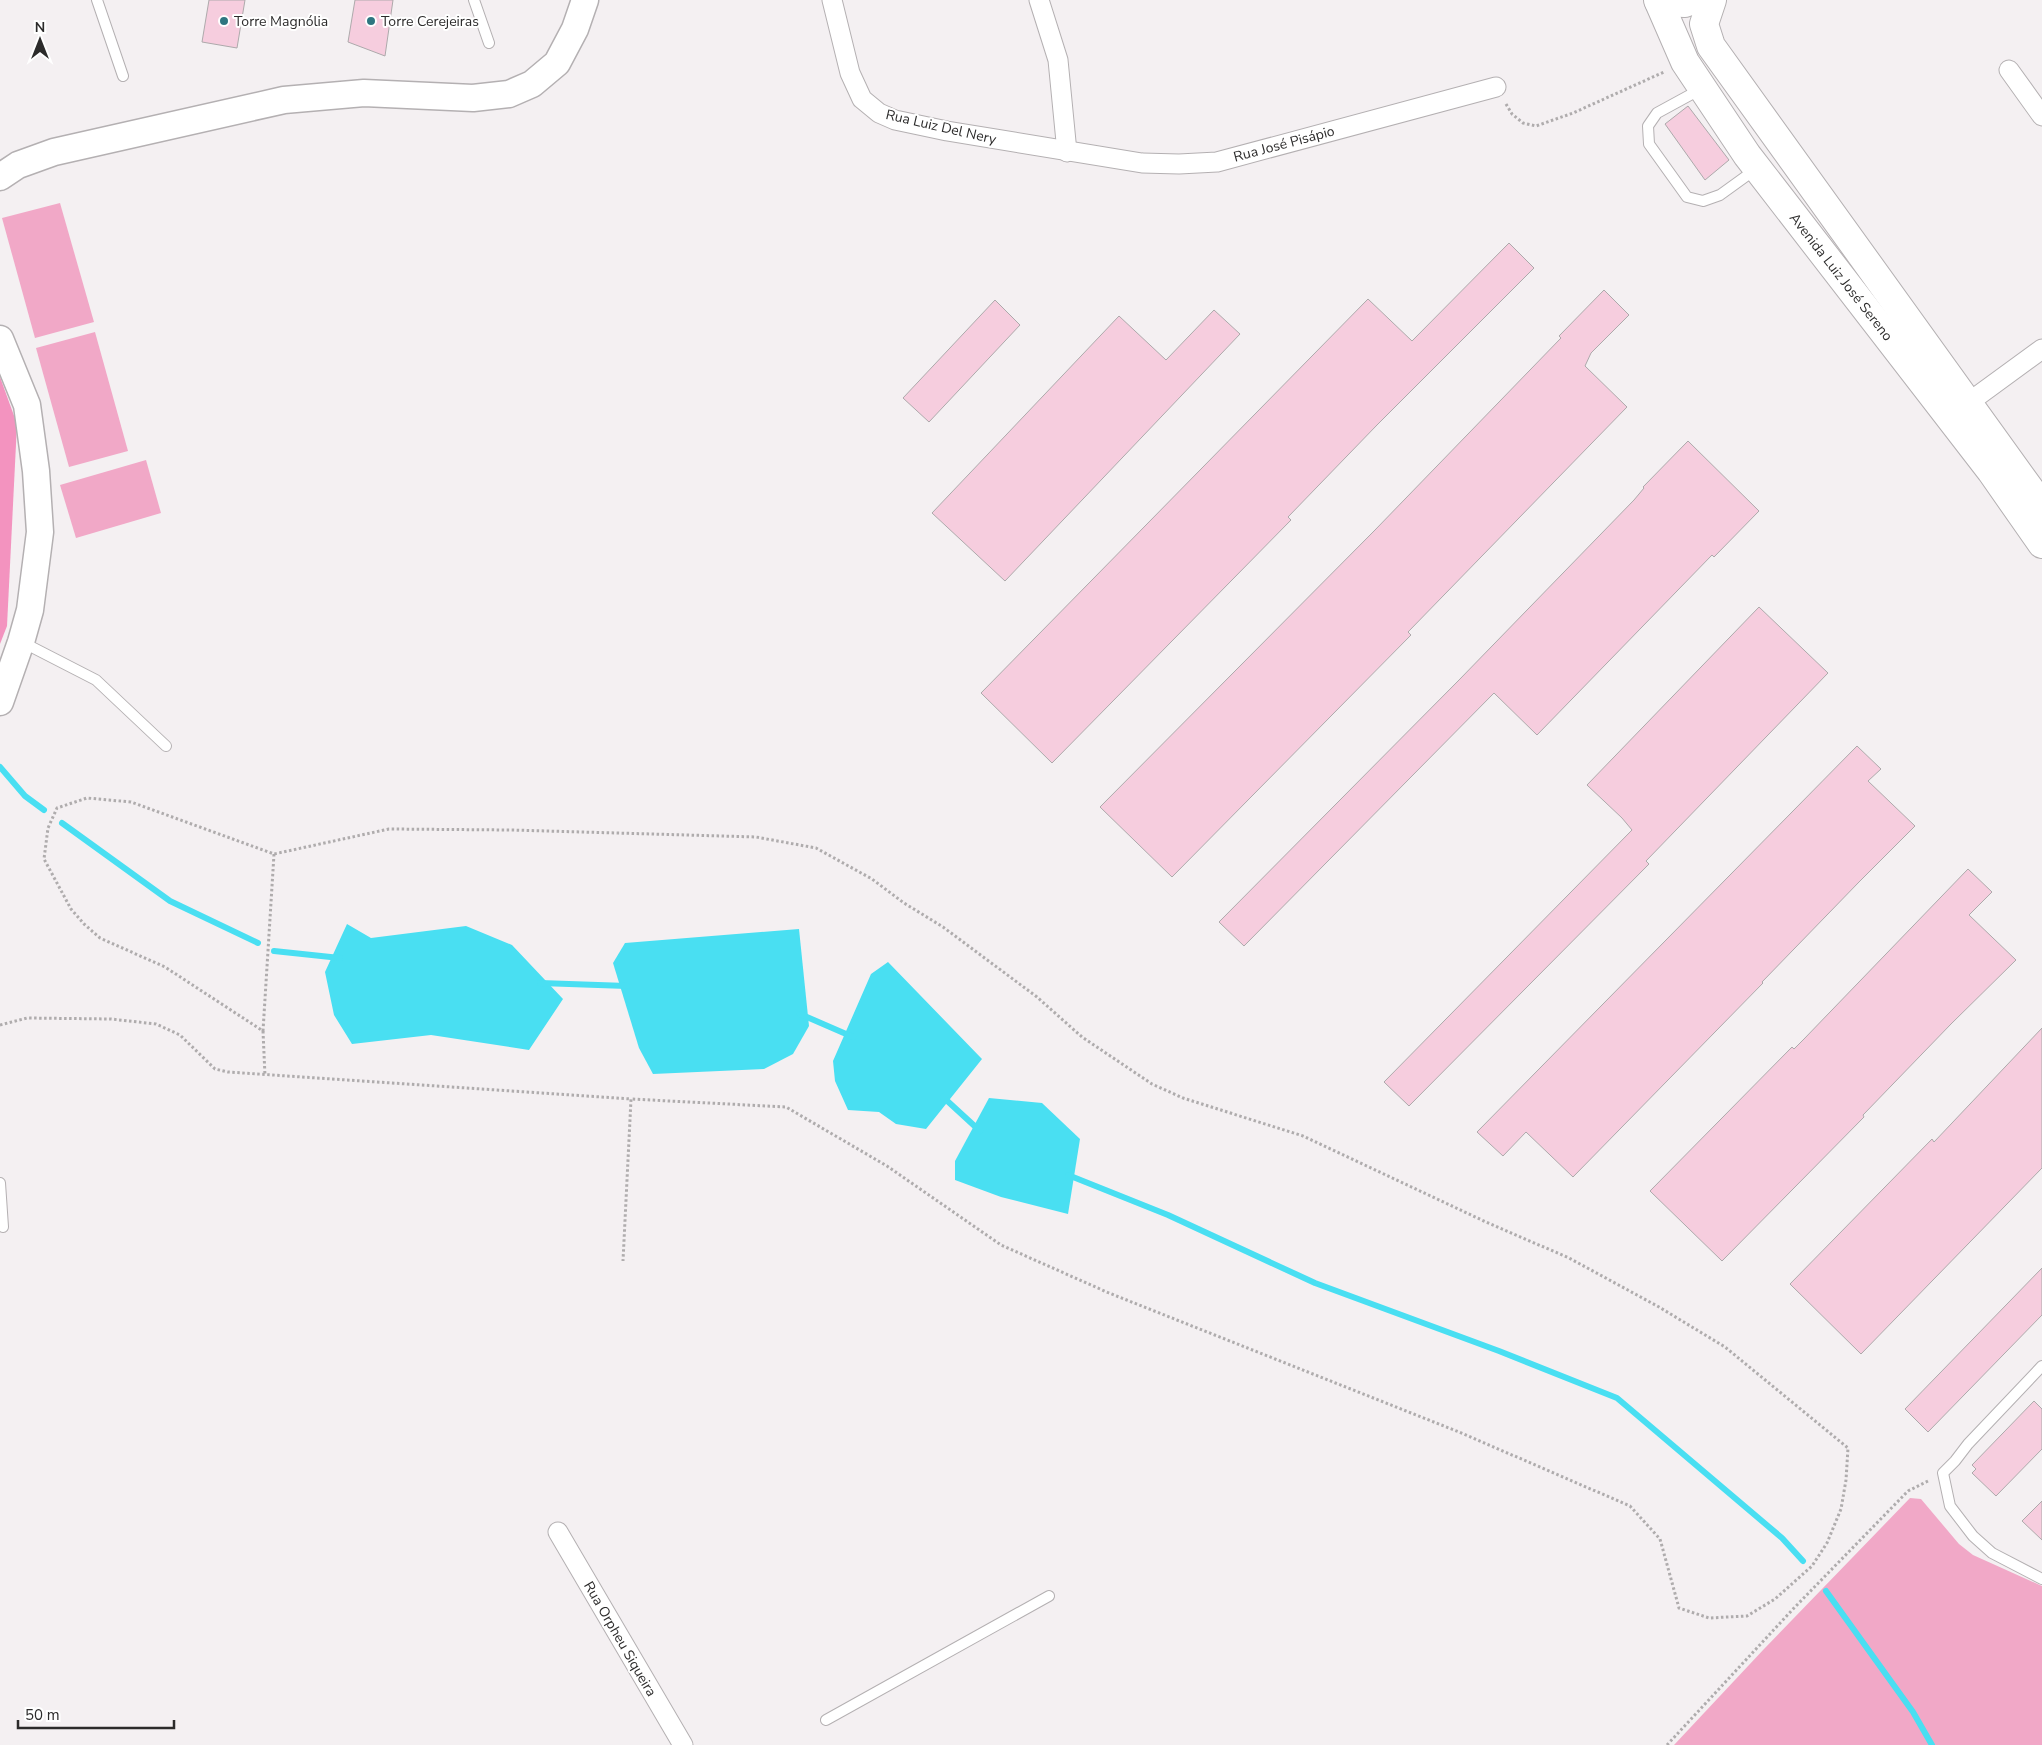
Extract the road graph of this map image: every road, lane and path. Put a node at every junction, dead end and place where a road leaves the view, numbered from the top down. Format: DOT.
graph roads {
  1 [pos="97,0"];
  2 [pos="474,0"];
  3 [pos="585,0"];
  4 [pos="832,0"];
  5 [pos="1039,0"];
  6 [pos="1694,0"];
  7 [pos="1712,0"];
  8 [pos="1659,1"];
  9 [pos="489,43"];
  10 [pos="1685,62"];
  11 [pos="2009,70"];
  12 [pos="123,76"];
  13 [pos="1496,87"];
  14 [pos="1702,88"];
  15 [pos="2042,116"];
  16 [pos="1774,136"];
  17 [pos="1067,152"];
  18 [pos="1752,162"];
  19 [pos="0,177"];
  20 [pos="0,339"];
  21 [pos="2042,349"];
  22 [pos="1968,403"];
  23 [pos="2042,506"];
  24 [pos="2042,544"];
  25 [pos="21,642"];
  26 [pos="0,702"];
  27 [pos="166,746"];
  28 [pos="274,854"];
  29 [pos="0,1025"];
  30 [pos="263,1031"];
  31 [pos="265,1076"];
  32 [pos="631,1099"];
  33 [pos="0,1184"];
  34 [pos="3,1227"];
  35 [pos="623,1260"];
  36 [pos="2042,1366"];
  37 [pos="1943,1473"];
  38 [pos="558,1532"];
  39 [pos="2042,1579"];
  40 [pos="1049,1596"];
  41 [pos="826,1720"];
  42 [pos="683,1745"];
  43 [pos="1667,1745"];
  1 -- 12 [label="lane"];
  2 -- 9 [label="lane"];
  3 -- 19 [label="street"];
  4 -- 17 [label="street, Rua Luiz Del Nery"];
  5 -- 17 [label="street"];
  6 -- 8 [label="main road"];
  7 -- 16 [label="main road, Avenida Luiz José Sereno"];
  8 -- 10 [label="main road, Avenida Luiz José Sereno"];
  10 -- 13 [label="path"];
  10 -- 14 [label="main road, Avenida Luiz José Sereno"];
  11 -- 15 [label="street"];
  13 -- 17 [label="street, Rua José Pisápio"];
  14 -- 18 [label="main road, Avenida Luiz José Sereno"];
  14 -- 18 [label="lane"];
  16 -- 18 [label="main road"];
  16 -- 22 [label="main road, Avenida Luiz José Sereno"];
  18 -- 24 [label="main road, Avenida Luiz José Sereno"];
  20 -- 25 [label="street"];
  21 -- 22 [label="street"];
  22 -- 23 [label="main road, Avenida Luiz José Sereno"];
  25 -- 26 [label="street"];
  25 -- 27 [label="lane"];
  28 -- 30 [label="path"];
  28 -- 30 [label="path"];
  28 -- 32 [label="path"];
  29 -- 31 [label="path"];
  30 -- 31 [label="path"];
  31 -- 32 [label="path"];
  32 -- 35 [label="path"];
  33 -- 34 [label="lane"];
  36 -- 37 [label="lane"];
  37 -- 39 [label="lane"];
  37 -- 43 [label="path"];
  38 -- 42 [label="street, Rua Orpheu Siqueira"];
  40 -- 41 [label="lane"];
}
